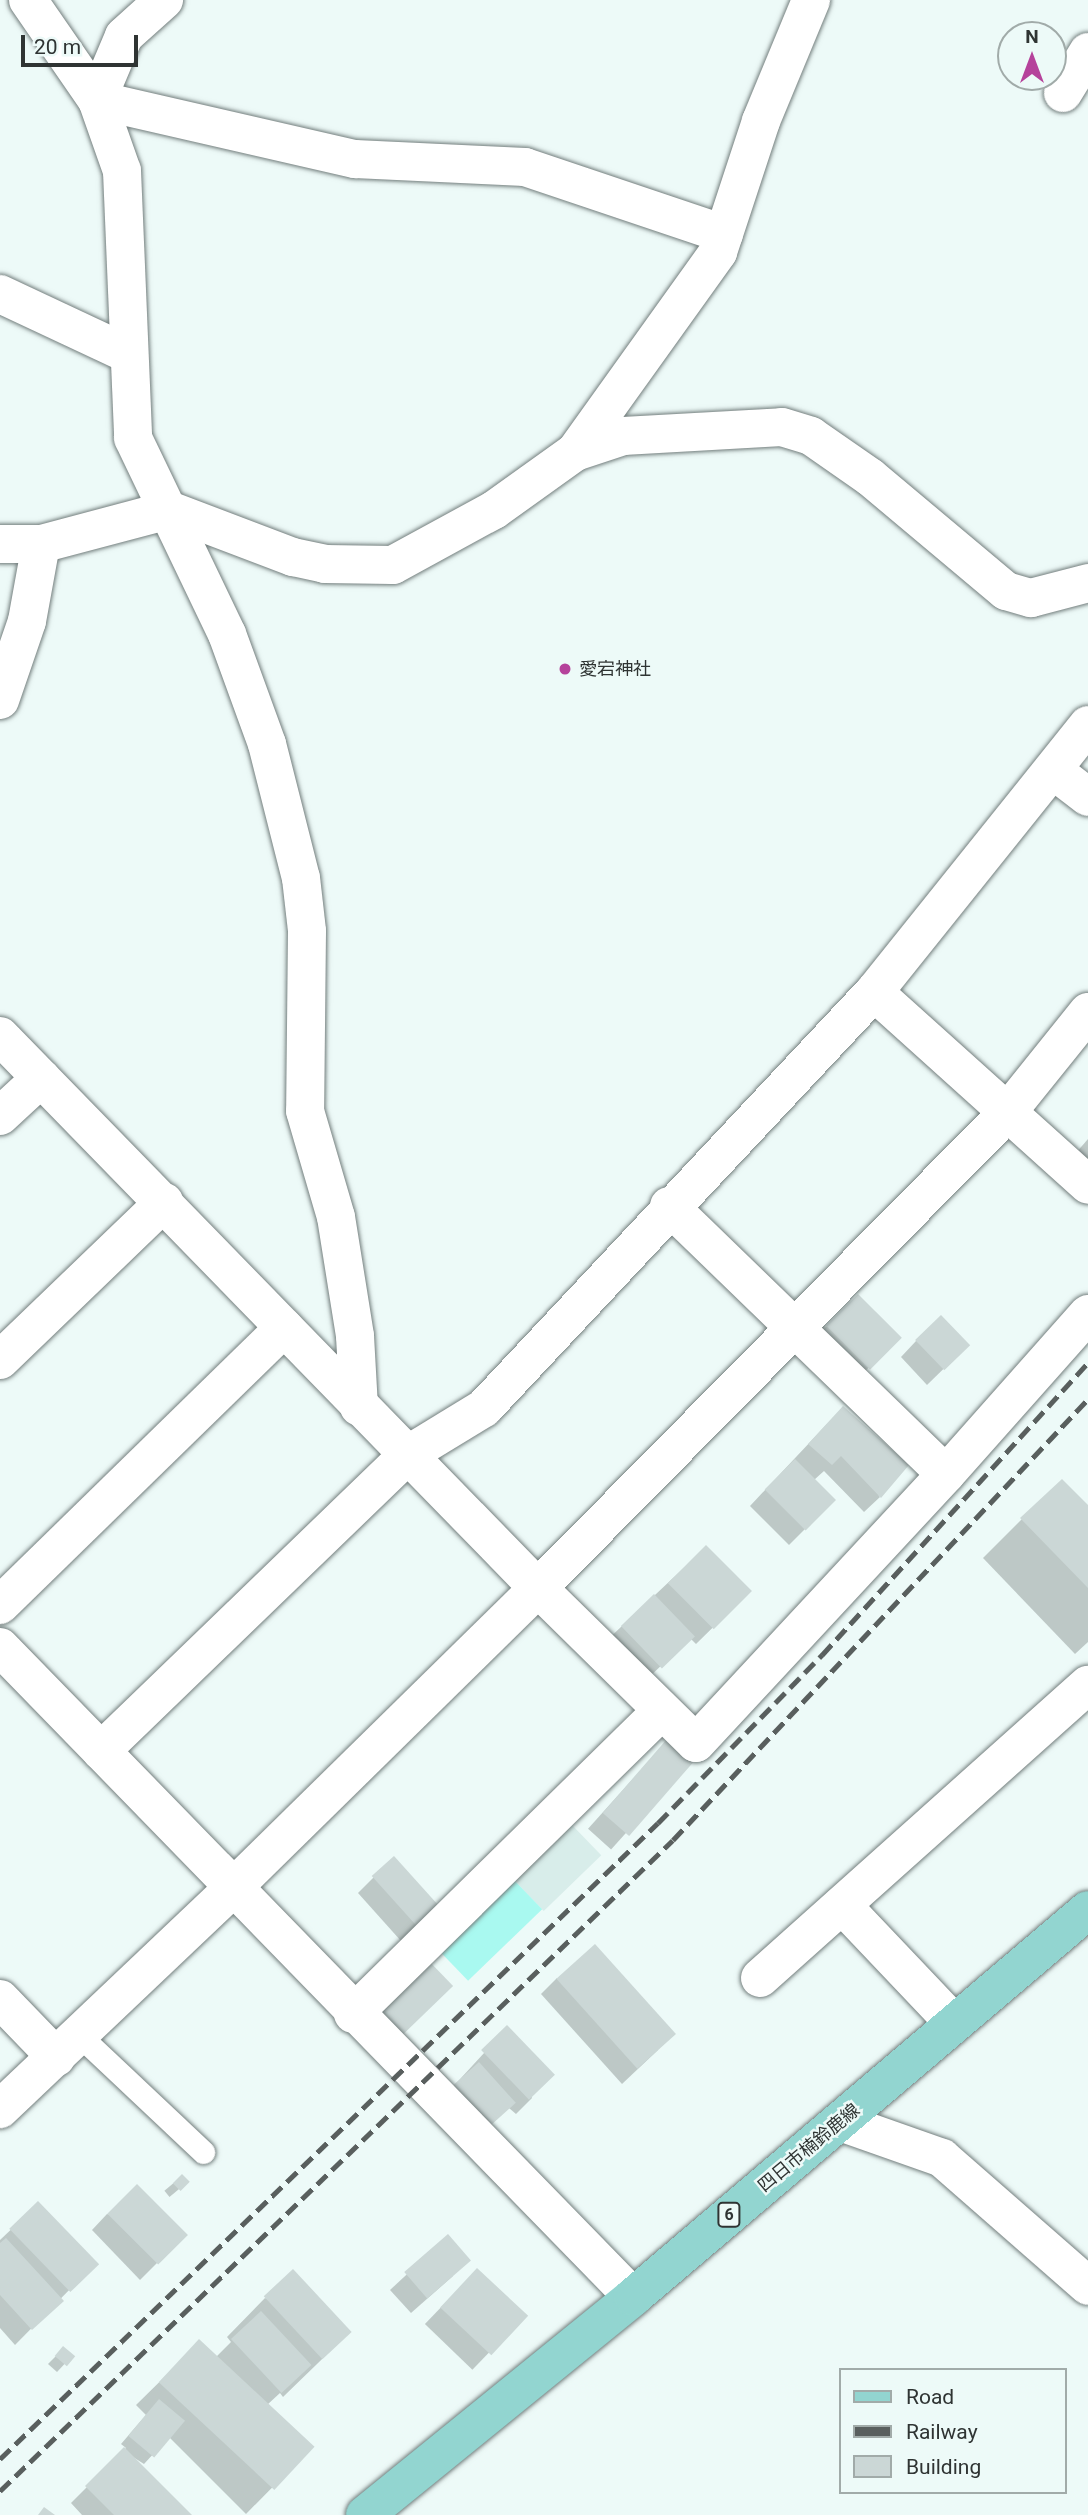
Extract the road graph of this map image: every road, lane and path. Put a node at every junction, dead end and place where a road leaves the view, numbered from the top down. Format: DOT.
graph roads {
  1 [pos="28,0"];
  2 [pos="164,0"];
  3 [pos="811,0"];
  4 [pos="1088,52"];
  5 [pos="1063,93"];
  6 [pos="97,100"];
  7 [pos="723,234"];
  8 [pos="0,294"];
  9 [pos="128,354"];
  10 [pos="575,452"];
  11 [pos="169,510"];
  12 [pos="0,544"];
  13 [pos="41,544"];
  14 [pos="1088,583"];
  15 [pos="0,700"];
  16 [pos="1088,725"];
  17 [pos="1053,770"];
  18 [pos="1088,797"];
  19 [pos="874,992"];
  20 [pos="1088,1012"];
  21 [pos="0,1036"];
  22 [pos="41,1078"];
  23 [pos="1006,1114"];
  24 [pos="0,1116"];
  25 [pos="1088,1185"];
  26 [pos="163,1202"];
  27 [pos="669,1206"];
  28 [pos="1088,1314"];
  29 [pos="284,1328"];
  30 [pos="797,1328"];
  31 [pos="0,1360"];
  32 [pos="359,1407"];
  33 [pos="407,1455"];
  34 [pos="946,1474"];
  35 [pos="538,1588"];
  36 [pos="0,1605"];
  37 [pos="0,1647"];
  38 [pos="1088,1685"];
  39 [pos="661,1711"];
  40 [pos="101,1751"];
  41 [pos="234,1887"];
  42 [pos="842,1905"];
  43 [pos="1088,1910"];
  44 [pos="760,1978"];
  45 [pos="0,1999"];
  46 [pos="352,2014"];
  47 [pos="954,2023"];
  48 [pos="67,2046"];
  49 [pos="0,2109"];
  50 [pos="840,2122"];
  51 [pos="203,2152"];
  52 [pos="1088,2286"];
  53 [pos="633,2297"];
  54 [pos="365,2515"];
  1 -- 6 [label="street"];
  2 -- 6 [label="street"];
  3 -- 7 [label="street"];
  4 -- 5 [label="street"];
  6 -- 7 [label="street"];
  6 -- 9 [label="street"];
  7 -- 10 [label="street"];
  8 -- 9 [label="street"];
  9 -- 11 [label="street"];
  10 -- 11 [label="street"];
  10 -- 14 [label="street"];
  11 -- 13 [label="street"];
  11 -- 32 [label="street"];
  12 -- 13 [label="street"];
  13 -- 15 [label="street"];
  16 -- 17 [label="street"];
  17 -- 18 [label="street"];
  17 -- 19 [label="street"];
  19 -- 23 [label="street"];
  19 -- 27 [label="street"];
  20 -- 23 [label="street"];
  21 -- 22 [label="street"];
  22 -- 24 [label="street"];
  22 -- 26 [label="street"];
  23 -- 25 [label="street"];
  23 -- 30 [label="street"];
  26 -- 29 [label="street"];
  26 -- 31 [label="street"];
  27 -- 30 [label="street"];
  27 -- 33 [label="street"];
  28 -- 34 [label="street"];
  29 -- 32 [label="street"];
  29 -- 36 [label="street"];
  30 -- 34 [label="street"];
  30 -- 35 [label="street"];
  32 -- 33 [label="street"];
  33 -- 35 [label="street"];
  33 -- 40 [label="street"];
  34 -- 39 [label="street"];
  35 -- 39 [label="street"];
  35 -- 41 [label="street"];
  37 -- 40 [label="street"];
  38 -- 42 [label="street"];
  39 -- 46 [label="street"];
  40 -- 41 [label="street"];
  41 -- 46 [label="street"];
  41 -- 48 [label="street"];
  42 -- 44 [label="street"];
  42 -- 47 [label="street"];
  43 -- 47 [label="main road, 四日市楠鈴鹿線 / 6"];
  45 -- 48 [label="street"];
  46 -- 53 [label="street"];
  47 -- 50 [label="main road, 四日市楠鈴鹿線 / 6"];
  48 -- 49 [label="street"];
  48 -- 51 [label="lane"];
  50 -- 52 [label="street"];
  50 -- 53 [label="main road, 四日市楠鈴鹿線 / 6"];
  53 -- 54 [label="main road, 四日市楠鈴鹿線 / 6"];
}
